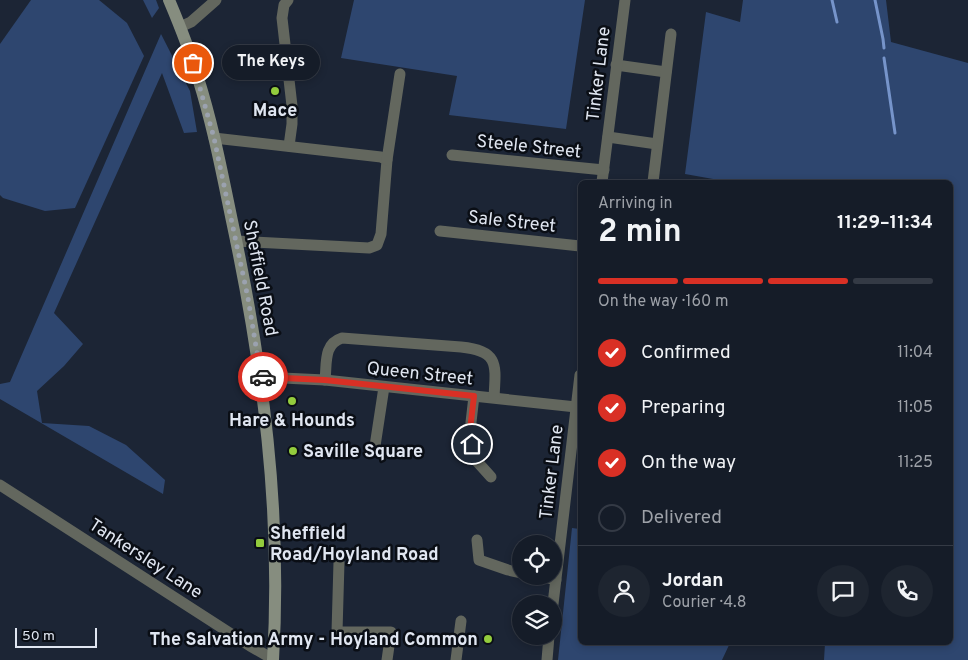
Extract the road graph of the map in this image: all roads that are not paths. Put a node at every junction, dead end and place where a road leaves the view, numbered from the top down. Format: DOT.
graph roads {
  1 [pos="169,0"];
  2 [pos="216,0"];
  3 [pos="288,0"];
  4 [pos="625,0"];
  5 [pos="180,27"];
  6 [pos="671,34"];
  7 [pos="616,65"];
  8 [pos="666,72"];
  9 [pos="400,74"];
  10 [pos="608,137"];
  11 [pos="214,138"];
  12 [pos="657,144"];
  13 [pos="288,146"];
  14 [pos="452,155"];
  15 [pos="387,160"];
  16 [pos="604,170"];
  17 [pos="602,180"];
  18 [pos="653,180"];
  19 [pos="440,231"];
  20 [pos="236,241"];
  21 [pos="578,246"];
  22 [pos="261,377"];
  23 [pos="325,380"];
  24 [pos="384,387"];
  25 [pos="578,391"];
  26 [pos="474,396"];
  27 [pos="494,397"];
  28 [pos="576,407"];
  29 [pos="375,446"];
  30 [pos="491,477"];
  31 [pos="0,485"];
  32 [pos="561,535"];
  33 [pos="477,540"];
  34 [pos="339,562"];
  35 [pos="512,571"];
  36 [pos="460,621"];
  37 [pos="548,645"];
  38 [pos="274,660"];
  39 [pos="387,660"];
  40 [pos="456,660"];
  41 [pos="546,660"];
  1 -- 5 [label="main road, Sheffield Road"];
  2 -- 5 [label="street"];
  3 -- 13 [label="street"];
  4 -- 7 [label="street, Tinker Lane"];
  5 -- 11 [label="main road, Sheffield Road"];
  6 -- 8 [label="street"];
  7 -- 8 [label="street"];
  7 -- 10 [label="street, Tinker Lane"];
  8 -- 12 [label="street"];
  9 -- 15 [label="street"];
  10 -- 12 [label="street"];
  10 -- 16 [label="street, Tinker Lane"];
  11 -- 13 [label="street"];
  11 -- 20 [label="main road, Sheffield Road"];
  12 -- 18 [label="street"];
  13 -- 15 [label="street"];
  14 -- 16 [label="street, Steele Street"];
  15 -- 20 [label="street"];
  16 -- 17 [label="street, Tinker Lane"];
  19 -- 21 [label="street, Sale Street"];
  20 -- 22 [label="main road, Sheffield Road"];
  22 -- 23 [label="street, Queen Street"];
  22 -- 38 [label="main road, Sheffield Road"];
  23 -- 24 [label="street, Queen Street"];
  23 -- 27 [label="street"];
  24 -- 26 [label="street, Queen Street"];
  24 -- 29 [label="street"];
  25 -- 28 [label="street, Tinker Lane"];
  26 -- 27 [label="street, Queen Street"];
  26 -- 30 [label="street"];
  27 -- 28 [label="street, Queen Street"];
  28 -- 32 [label="street, Tinker Lane"];
  31 -- 38 [label="street, Tankersley Lane"];
  33 -- 35 [label="street"];
  34 -- 39 [label="street"];
  36 -- 40 [label="street"];
  37 -- 41 [label="street"];
}
